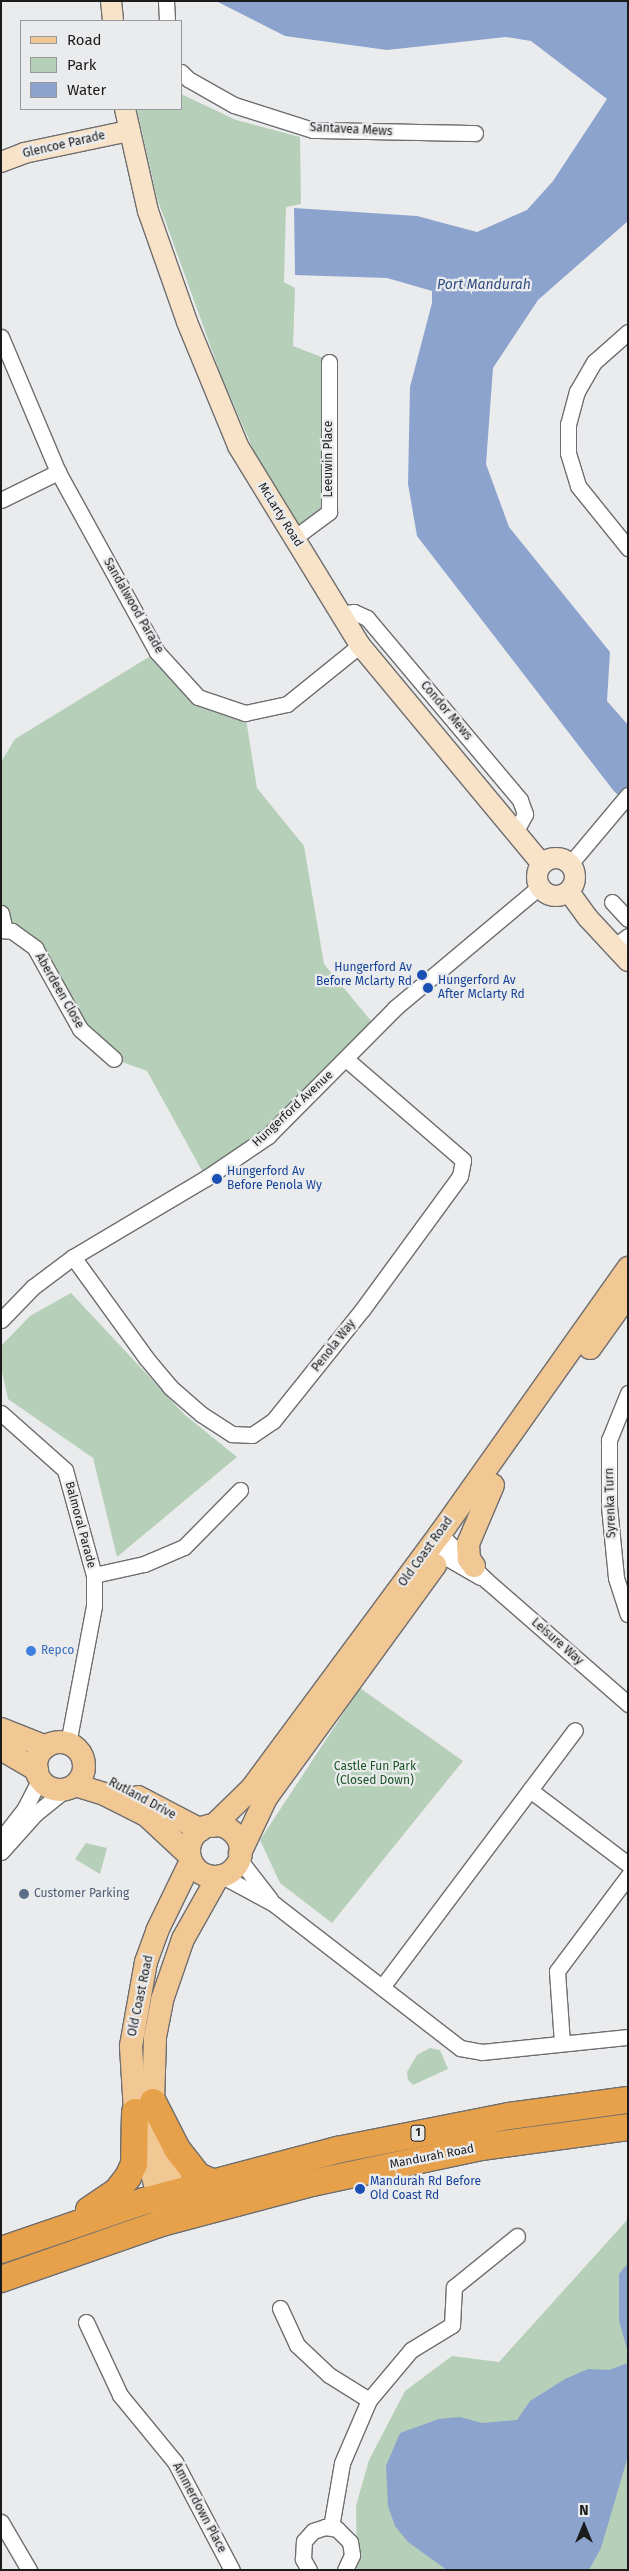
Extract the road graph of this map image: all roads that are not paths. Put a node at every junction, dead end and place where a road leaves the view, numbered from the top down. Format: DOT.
graph roads {
  1 [pos="111,1"];
  2 [pos="166,1"];
  3 [pos="114,20"];
  4 [pos="167,20"];
  5 [pos="182,73"];
  6 [pos="125,110"];
  7 [pos="128,131"];
  8 [pos="475,133"];
  9 [pos="1,162"];
  10 [pos="628,332"];
  11 [pos="1,337"];
  12 [pos="329,362"];
  13 [pos="58,472"];
  14 [pos="1,500"];
  15 [pos="294,538"];
  16 [pos="628,548"];
  17 [pos="341,614"];
  18 [pos="360,645"];
  19 [pos="624,799"];
  20 [pos="516,830"];
  21 [pos="542,864"];
  22 [pos="570,864"];
  23 [pos="539,887"];
  24 [pos="569,892"];
  25 [pos="612,902"];
  26 [pos="1,913"];
  27 [pos="628,919"];
  28 [pos="3,930"];
  29 [pos="623,948"];
  30 [pos="114,1059"];
  31 [pos="346,1059"];
  32 [pos="73,1257"];
  33 [pos="628,1268"];
  34 [pos="628,1295"];
  35 [pos="1,1320"];
  36 [pos="628,1393"];
  37 [pos="1,1413"];
  38 [pos="493,1485"];
  39 [pos="240,1490"];
  40 [pos="440,1546"];
  41 [pos="480,1573"];
  42 [pos="94,1575"];
  43 [pos="628,1614"];
  44 [pos="628,1704"];
  45 [pos="1,1728"];
  46 [pos="575,1730"];
  47 [pos="57,1745"];
  48 [pos="1,1749"];
  49 [pos="39,1774"];
  50 [pos="75,1781"];
  51 [pos="530,1790"];
  52 [pos="207,1828"];
  53 [pos="1,1839"];
  54 [pos="1,1852"];
  55 [pos="240,1856"];
  56 [pos="190,1858"];
  57 [pos="628,1864"];
  58 [pos="220,1876"];
  59 [pos="628,1876"];
  60 [pos="274,1904"];
  61 [pos="382,1987"];
  62 [pos="628,2037"];
  63 [pos="562,2043"];
  64 [pos="628,2100"];
  65 [pos="144,2107"];
  66 [pos="628,2126"];
  67 [pos="212,2182"];
  68 [pos="166,2195"];
  69 [pos="173,2220"];
  70 [pos="54,2230"];
  71 [pos="517,2236"];
  72 [pos="1,2250"];
  73 [pos="1,2279"];
  74 [pos="280,2308"];
  75 [pos="86,2322"];
  76 [pos="369,2400"];
  77 [pos="1,2522"];
  78 [pos="331,2527"];
  79 [pos="304,2568"];
  80 [pos="29,2570"];
  81 [pos="232,2570"];
  82 [pos="345,2570"];
  1 -- 3 [label="street"];
  2 -- 4 [label="street"];
  5 -- 8 [label="street, Santavea Mews"];
  6 -- 7 [label="street, McLarty Road"];
  7 -- 9 [label="street, Glencoe Parade"];
  7 -- 15 [label="street, McLarty Road"];
  10 -- 16 [label="street"];
  11 -- 13 [label="street, Sandalwood Parade"];
  12 -- 15 [label="street, Leeuwin Place"];
  13 -- 14 [label="street"];
  13 -- 18 [label="street, Sandalwood Parade"];
  15 -- 17 [label="street, McLarty Road"];
  17 -- 18 [label="street, McLarty Road"];
  17 -- 20 [label="street, Condor Mews"];
  18 -- 20 [label="street, McLarty Road"];
  19 -- 22 [label="street"];
  20 -- 21 [label="street, McLarty Road"];
  21 -- 22 [label="street"];
  21 -- 23 [label="street"];
  22 -- 24 [label="street"];
  23 -- 24 [label="street"];
  23 -- 31 [label="street, Hungerford Avenue"];
  24 -- 29 [label="street"];
  25 -- 27 [label="street"];
  26 -- 28 [label="street"];
  28 -- 30 [label="street, Aberdeen Close"];
  31 -- 32 [label="street, Hungerford Avenue"];
  31 -- 32 [label="street, Penola Way"];
  32 -- 35 [label="street, Hungerford Avenue"];
  33 -- 40 [label="main road, Old Coast Road"];
  34 -- 38 [label="main road, Old Coast Road"];
  36 -- 43 [label="street, Syrenka Turn"];
  37 -- 42 [label="street, Balmoral Parade"];
  38 -- 40 [label="main road, Old Coast Road"];
  38 -- 41 [label="main road"];
  39 -- 42 [label="street, Balmoral Parade"];
  40 -- 41 [label="street, Leisure Way"];
  40 -- 52 [label="main road, Old Coast Road"];
  40 -- 55 [label="main road, Old Coast Road"];
  41 -- 44 [label="street, Leisure Way"];
  42 -- 47 [label="street, Balmoral Parade"];
  45 -- 47 [label="main road"];
  46 -- 51 [label="street"];
  47 -- 49 [label="main road"];
  47 -- 50 [label="main road"];
  48 -- 49 [label="main road"];
  49 -- 50 [label="main road"];
  49 -- 53 [label="street"];
  50 -- 52 [label="main road, Rutland Drive"];
  50 -- 54 [label="street"];
  50 -- 56 [label="main road, Rutland Drive"];
  51 -- 57 [label="street"];
  51 -- 61 [label="street"];
  52 -- 55 [label="main road"];
  52 -- 56 [label="main road"];
  55 -- 58 [label="main road"];
  55 -- 60 [label="street"];
  56 -- 58 [label="main road"];
  56 -- 65 [label="main road, Old Coast Road"];
  58 -- 60 [label="street"];
  58 -- 65 [label="main road, Old Coast Road"];
  59 -- 63 [label="street"];
  60 -- 61 [label="street"];
  61 -- 63 [label="street"];
  62 -- 63 [label="street"];
  64 -- 67 [label="highway, Mandurah Road / 1"];
  65 -- 67 [label="highway"];
  65 -- 68 [label="main road, Old Coast Road"];
  65 -- 70 [label="highway"];
  66 -- 69 [label="highway, Mandurah Road / 1"];
  67 -- 68 [label="highway, 1"];
  68 -- 69 [label="main road, Old Coast Road"];
  68 -- 70 [label="highway, 1"];
  69 -- 73 [label="highway, 1"];
  70 -- 72 [label="highway, 1"];
  71 -- 76 [label="street"];
  74 -- 76 [label="street"];
  75 -- 81 [label="street, Ammerdown Place"];
  76 -- 78 [label="street"];
  77 -- 80 [label="street"];
  78 -- 79 [label="street"];
  78 -- 82 [label="street"];
}
